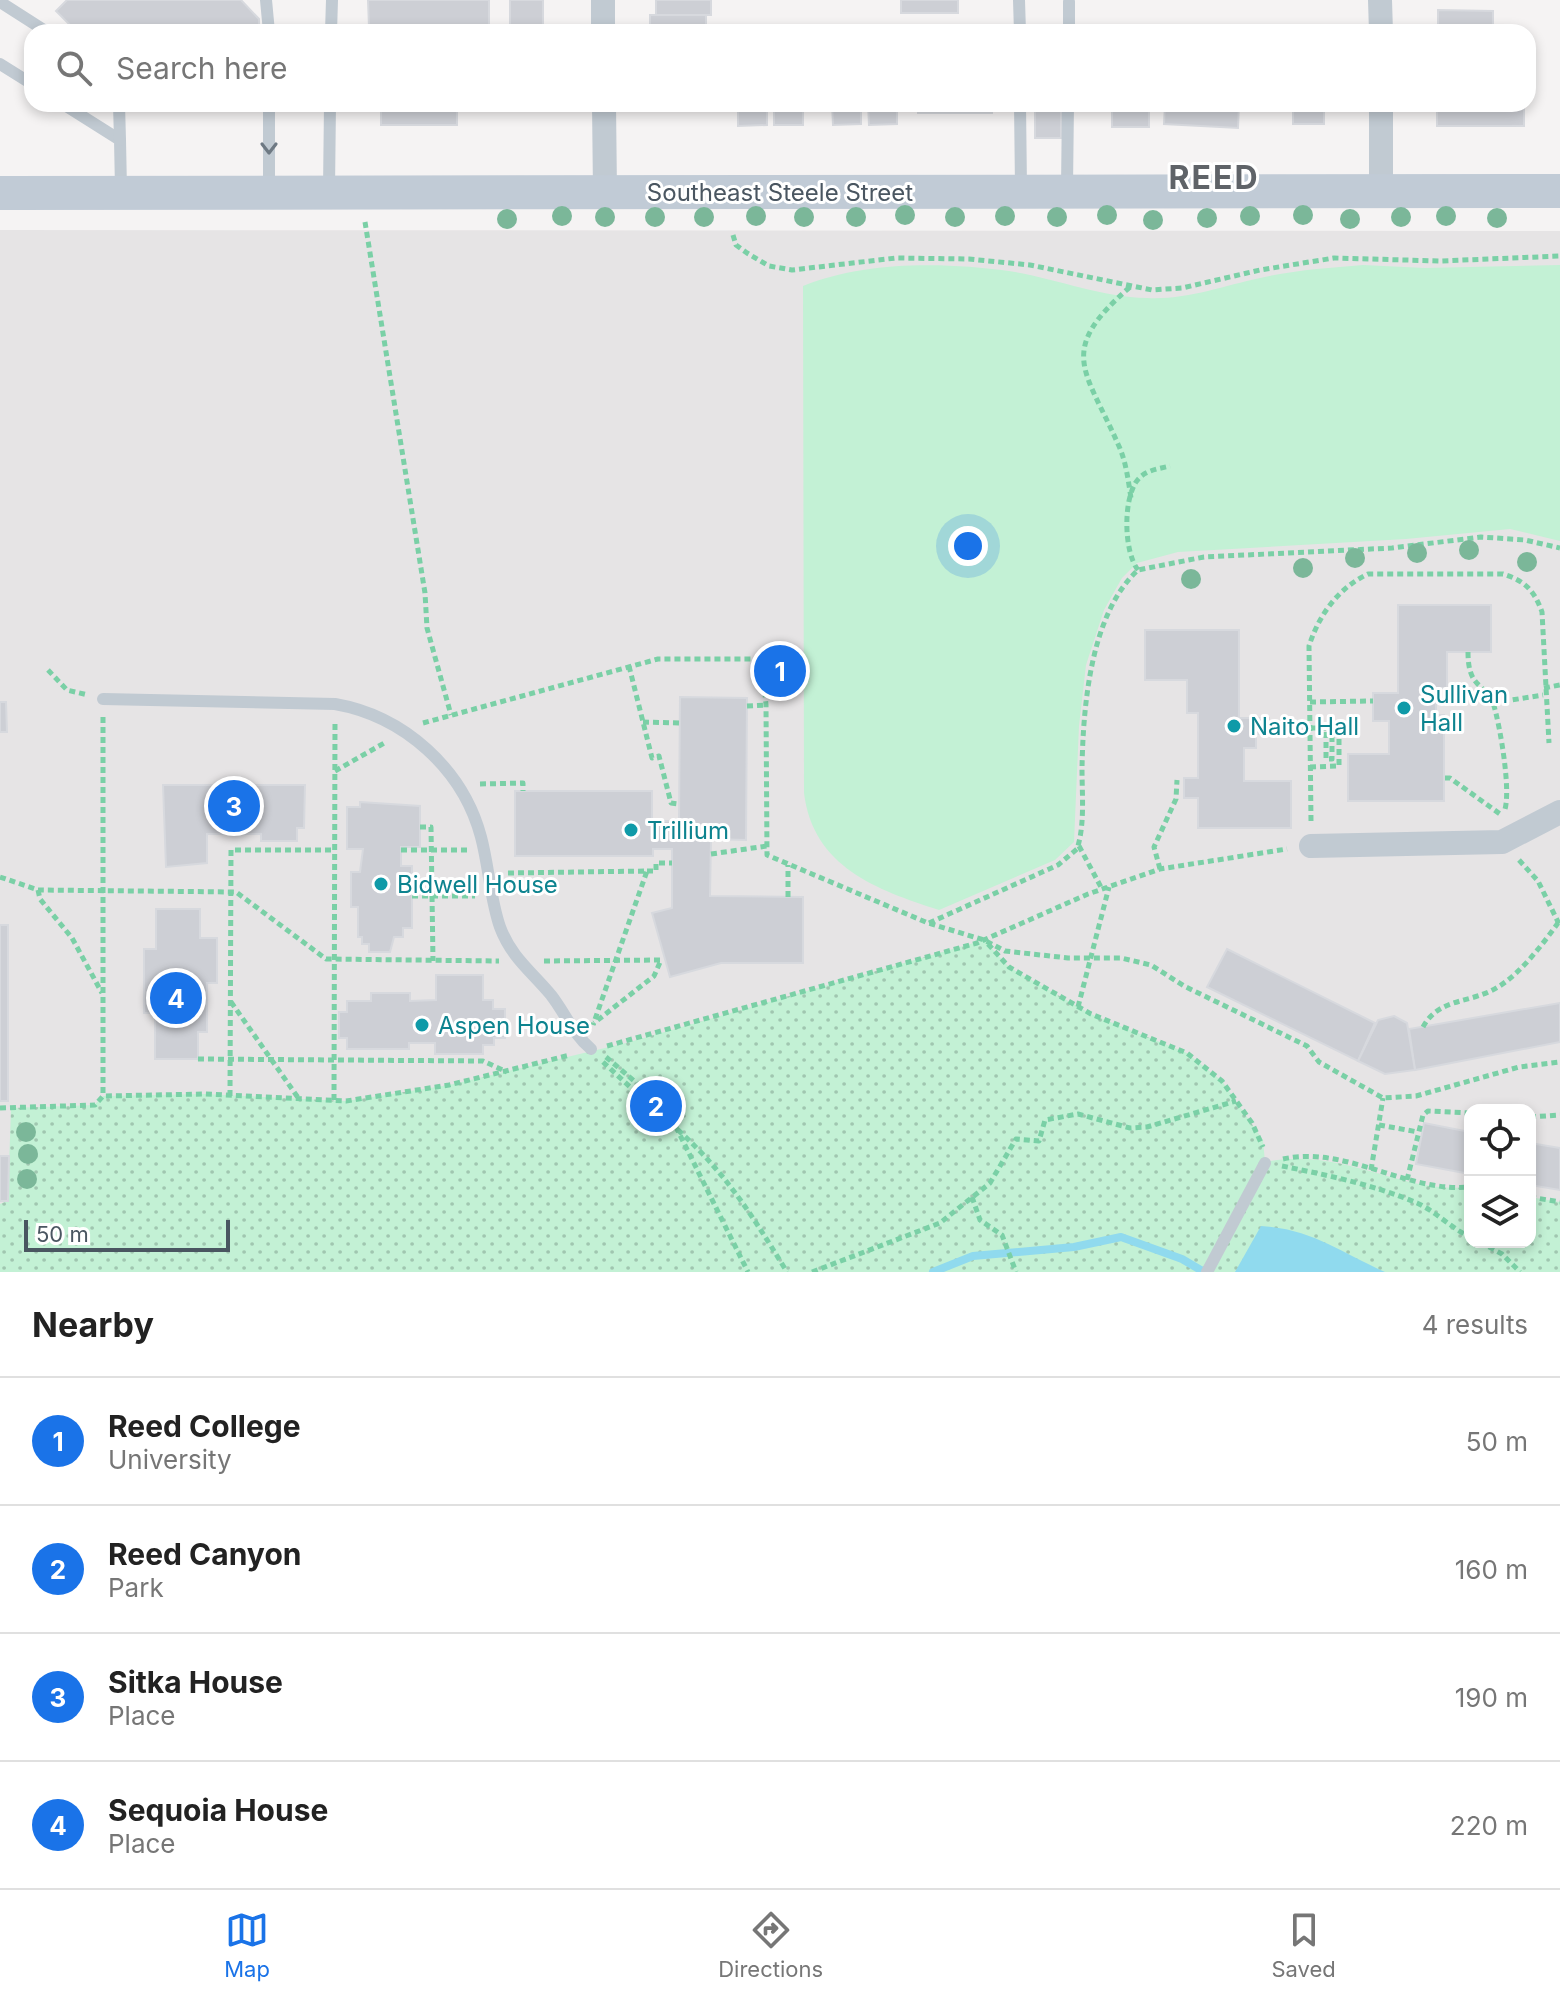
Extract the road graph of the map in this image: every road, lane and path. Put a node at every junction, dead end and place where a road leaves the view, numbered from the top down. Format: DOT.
graph roads {
  1 [pos="266,0"];
  2 [pos="332,0"];
  3 [pos="603,0"];
  4 [pos="1019,0"];
  5 [pos="1380,0"];
  6 [pos="0,2"];
  7 [pos="1069,2"];
  8 [pos="34,24"];
  9 [pos="268,24"];
  10 [pos="331,24"];
  11 [pos="603,24"];
  12 [pos="1020,24"];
  13 [pos="1069,24"];
  14 [pos="1381,24"];
  15 [pos="0,64"];
  16 [pos="24,79"];
  17 [pos="76,112"];
  18 [pos="119,112"];
  19 [pos="269,112"];
  20 [pos="330,112"];
  21 [pos="604,112"];
  22 [pos="1020,112"];
  23 [pos="1068,112"];
  24 [pos="1381,112"];
  25 [pos="120,140"];
  26 [pos="1021,191"];
  27 [pos="1067,191"];
  28 [pos="1560,191"];
  29 [pos="121,192"];
  30 [pos="269,192"];
  31 [pos="329,192"];
  32 [pos="605,192"];
  33 [pos="1381,192"];
  34 [pos="0,193"];
  35 [pos="364,193"];
  36 [pos="733,235"];
  37 [pos="1560,256"];
  38 [pos="1130,287"];
  39 [pos="1170,466"];
  40 [pos="1131,498"];
  41 [pos="1560,548"];
  42 [pos="1138,570"];
  43 [pos="1468,652"];
  44 [pos="629,666"];
  45 [pos="48,670"];
  46 [pos="1560,685"];
  47 [pos="1544,691"];
  48 [pos="103,699"];
  49 [pos="1373,701"];
  50 [pos="1310,702"];
  51 [pos="1493,703"];
  52 [pos="335,704"];
  53 [pos="766,705"];
  54 [pos="747,706"];
  55 [pos="451,715"];
  56 [pos="643,722"];
  57 [pos="680,723"];
  58 [pos="1310,728"];
  59 [pos="404,731"];
  60 [pos="1549,743"];
  61 [pos="1310,767"];
  62 [pos="335,771"];
  63 [pos="1445,778"];
  64 [pos="1177,780"];
  65 [pos="459,787"];
  66 [pos="523,791"];
  67 [pos="679,804"];
  68 [pos="1560,812"];
  69 [pos="1501,815"];
  70 [pos="420,827"];
  71 [pos="1504,839"];
  72 [pos="1078,845"];
  73 [pos="767,846"];
  74 [pos="1311,846"];
  75 [pos="335,850"];
  76 [pos="401,850"];
  77 [pos="432,850"];
  78 [pos="483,850"];
  79 [pos="711,854"];
  80 [pos="672,863"];
  81 [pos="788,865"];
  82 [pos="1160,869"];
  83 [pos="647,871"];
  84 [pos="486,873"];
  85 [pos="0,877"];
  86 [pos="1110,886"];
  87 [pos="1102,889"];
  88 [pos="38,890"];
  89 [pos="104,891"];
  90 [pos="231,891"];
  91 [pos="412,896"];
  92 [pos="432,896"];
  93 [pos="491,896"];
  94 [pos="788,897"];
  95 [pos="928,923"];
  96 [pos="1559,924"];
  97 [pos="984,940"];
  98 [pos="516,957"];
  99 [pos="1090,957"];
  100 [pos="335,960"];
  101 [pos="433,961"];
  102 [pos="615,961"];
  103 [pos="103,994"];
  104 [pos="230,1001"];
  105 [pos="1078,1007"];
  106 [pos="594,1024"];
  107 [pos="1423,1027"];
  108 [pos="591,1049"];
  109 [pos="198,1059"];
  110 [pos="230,1059"];
  111 [pos="272,1060"];
  112 [pos="334,1060"];
  113 [pos="1560,1062"];
  114 [pos="508,1073"];
  115 [pos="103,1096"];
  116 [pos="230,1096"];
  117 [pos="1383,1098"];
  118 [pos="299,1099"];
  119 [pos="334,1100"];
  120 [pos="1236,1101"];
  121 [pos="0,1108"];
  122 [pos="1464,1113"];
  123 [pos="1560,1115"];
  124 [pos="1536,1117"];
  125 [pos="1379,1125"];
  126 [pos="1418,1132"];
  127 [pos="1265,1163"];
  128 [pos="1371,1170"];
  129 [pos="1407,1180"];
  130 [pos="1464,1187"];
  131 [pos="972,1197"];
  132 [pos="1536,1198"];
  133 [pos="1560,1202"];
  134 [pos="1464,1234"];
  135 [pos="1491,1248"];
  136 [pos="1209,1268"];
  137 [pos="748,1272"];
  138 [pos="787,1272"];
  139 [pos="812,1272"];
  140 [pos="1016,1272"];
  141 [pos="1520,1272"];
  1 -- 9 [label="lane"];
  2 -- 10 [label="lane"];
  3 -- 11 [label="street"];
  4 -- 12 [label="lane"];
  5 -- 14 [label="street"];
  6 -- 8 [label="lane"];
  7 -- 13 [label="lane"];
  15 -- 16 [label="lane"];
  17 -- 25 [label="lane"];
  18 -- 25 [label="lane"];
  19 -- 30 [label="lane, one-way"];
  20 -- 31 [label="lane"];
  21 -- 32 [label="street"];
  22 -- 26 [label="lane"];
  23 -- 27 [label="lane"];
  24 -- 33 [label="street"];
  25 -- 29 [label="lane"];
  26 -- 27 [label="street, Southeast Steele Street"];
  26 -- 32 [label="street, Southeast Steele Street"];
  27 -- 33 [label="street, Southeast Steele Street"];
  28 -- 33 [label="street, Southeast Steele Street"];
  29 -- 30 [label="street, Southeast Steele Street"];
  29 -- 34 [label="street, Southeast Steele Street"];
  30 -- 31 [label="street, Southeast Steele Street"];
  31 -- 35 [label="street, Southeast Steele Street"];
  32 -- 35 [label="street, Southeast Steele Street"];
  35 -- 55 [label="path"];
  36 -- 38 [label="path"];
  37 -- 38 [label="path"];
  38 -- 40 [label="path"];
  39 -- 40 [label="path"];
  40 -- 42 [label="path"];
  41 -- 42 [label="path"];
  42 -- 72 [label="path"];
  43 -- 51 [label="path"];
  44 -- 53 [label="path"];
  44 -- 55 [label="path"];
  44 -- 56 [label="path"];
  45 -- 48 [label="path"];
  46 -- 47 [label="path"];
  47 -- 50 [label="path"];
  47 -- 51 [label="path"];
  47 -- 60 [label="path"];
  48 -- 52 [label="lane"];
  48 -- 89 [label="path"];
  49 -- 50 [label="path"];
  50 -- 58 [label="path"];
  51 -- 69 [label="path"];
  52 -- 59 [label="lane"];
  52 -- 62 [label="path"];
  53 -- 54 [label="path"];
  53 -- 73 [label="path"];
  55 -- 59 [label="path"];
  56 -- 57 [label="path"];
  56 -- 67 [label="path"];
  58 -- 61 [label="path"];
  58 -- 61 [label="path"];
  59 -- 62 [label="path"];
  59 -- 65 [label="lane"];
  61 -- 74 [label="path"];
  62 -- 75 [label="path"];
  63 -- 69 [label="path"];
  64 -- 82 [label="path"];
  65 -- 66 [label="path"];
  65 -- 78 [label="lane"];
  68 -- 71 [label="street"];
  69 -- 71 [label="path"];
  69 -- 71 [label="path"];
  70 -- 77 [label="path"];
  71 -- 74 [label="street"];
  71 -- 96 [label="path"];
  72 -- 87 [label="path"];
  72 -- 95 [label="path"];
  73 -- 79 [label="path"];
  73 -- 81 [label="path"];
  74 -- 82 [label="path"];
  75 -- 90 [label="path"];
  75 -- 100 [label="path"];
  76 -- 77 [label="path"];
  77 -- 78 [label="path"];
  77 -- 92 [label="path"];
  78 -- 84 [label="lane"];
  80 -- 83 [label="path"];
  81 -- 94 [label="path"];
  81 -- 95 [label="path"];
  82 -- 86 [label="path"];
  83 -- 84 [label="path"];
  83 -- 102 [label="path"];
  84 -- 93 [label="lane"];
  85 -- 88 [label="path"];
  86 -- 87 [label="path"];
  86 -- 99 [label="path"];
  87 -- 97 [label="path"];
  88 -- 89 [label="path"];
  88 -- 103 [label="path"];
  89 -- 90 [label="path"];
  89 -- 103 [label="path"];
  90 -- 100 [label="path"];
  90 -- 104 [label="path"];
  91 -- 92 [label="path"];
  92 -- 93 [label="path"];
  92 -- 101 [label="path"];
  93 -- 98 [label="lane"];
  95 -- 97 [label="path"];
  96 -- 107 [label="path"];
  97 -- 99 [label="path"];
  97 -- 105 [label="path"];
  97 -- 108 [label="path"];
  98 -- 101 [label="path"];
  98 -- 102 [label="path"];
  98 -- 108 [label="lane"];
  99 -- 105 [label="path"];
  99 -- 117 [label="path"];
  100 -- 101 [label="path"];
  100 -- 112 [label="path"];
  102 -- 106 [label="path"];
  102 -- 106 [label="path"];
  103 -- 115 [label="path"];
  104 -- 110 [label="path"];
  104 -- 111 [label="path"];
  105 -- 120 [label="path"];
  106 -- 108 [label="path"];
  108 -- 114 [label="path"];
  109 -- 110 [label="path"];
  110 -- 111 [label="path"];
  110 -- 116 [label="path"];
  111 -- 112 [label="path"];
  111 -- 118 [label="path"];
  112 -- 114 [label="path"];
  112 -- 119 [label="path"];
  113 -- 117 [label="path"];
  114 -- 119 [label="path"];
  115 -- 116 [label="path"];
  115 -- 121 [label="path"];
  116 -- 118 [label="path"];
  117 -- 125 [label="path"];
  118 -- 119 [label="path"];
  120 -- 127 [label="path"];
  120 -- 131 [label="path"];
  122 -- 126 [label="path"];
  123 -- 124 [label="path"];
  125 -- 126 [label="path"];
  125 -- 128 [label="path"];
  126 -- 129 [label="path"];
  127 -- 128 [label="path"];
  127 -- 134 [label="path"];
  127 -- 136 [label="lane"];
  128 -- 129 [label="path"];
  129 -- 130 [label="path"];
  131 -- 139 [label="path"];
  131 -- 140 [label="path"];
  132 -- 133 [label="path"];
  135 -- 141 [label="path"];
  137 -- 138 [label="path, bridge"];
}
